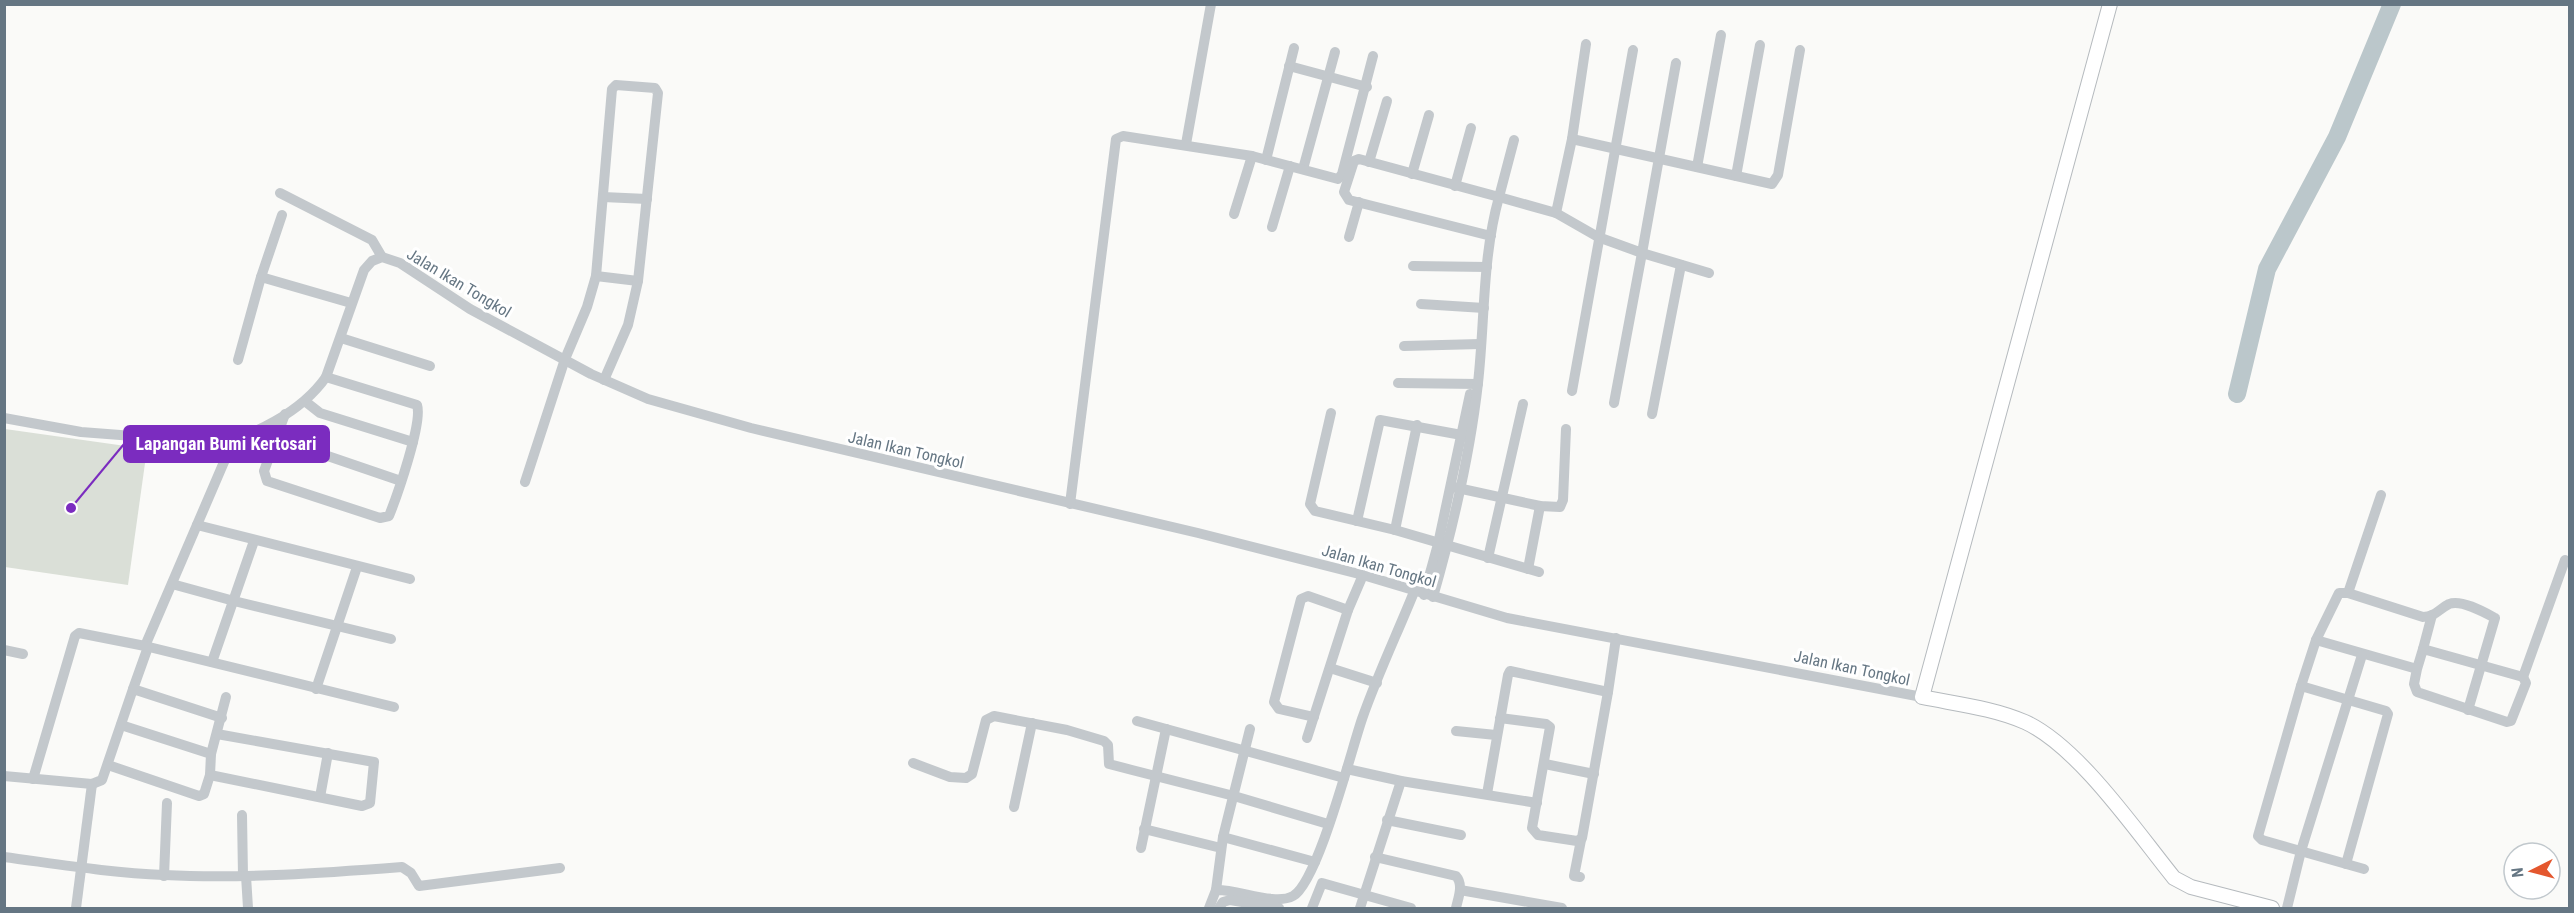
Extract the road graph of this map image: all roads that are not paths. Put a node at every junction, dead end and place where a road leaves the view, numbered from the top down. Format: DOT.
graph roads {
  1 [pos="1210,4"];
  2 [pos="2109,4"];
  3 [pos="1721,35"];
  4 [pos="1586,44"];
  5 [pos="1760,45"];
  6 [pos="1294,48"];
  7 [pos="1633,50"];
  8 [pos="1800,50"];
  9 [pos="1335,52"];
  10 [pos="1373,56"];
  11 [pos="1677,63"];
  12 [pos="1289,66"];
  13 [pos="1328,76"];
  14 [pos="1367,87"];
  15 [pos="1387,101"];
  16 [pos="1429,115"];
  17 [pos="1471,128"];
  18 [pos="1572,139"];
  19 [pos="1514,140"];
  20 [pos="1186,144"];
  21 [pos="1616,148"];
  22 [pos="1252,156"];
  23 [pos="1658,157"];
  24 [pos="1266,160"];
  25 [pos="1369,162"];
  26 [pos="1290,166"];
  27 [pos="1697,167"];
  28 [pos="1303,170"];
  29 [pos="1412,174"];
  30 [pos="1736,176"];
  31 [pos="1455,186"];
  32 [pos="280,193"];
  33 [pos="603,197"];
  34 [pos="1499,197"];
  35 [pos="647,199"];
  36 [pos="1359,202"];
  37 [pos="1556,213"];
  38 [pos="1234,214"];
  39 [pos="282,215"];
  40 [pos="1272,227"];
  41 [pos="1491,236"];
  42 [pos="1349,237"];
  43 [pos="1598,237"];
  44 [pos="1642,253"];
  45 [pos="382,258"];
  46 [pos="1681,265"];
  47 [pos="1413,266"];
  48 [pos="1487,267"];
  49 [pos="1710,273"];
  50 [pos="596,276"];
  51 [pos="261,277"];
  52 [pos="638,281"];
  53 [pos="351,303"];
  54 [pos="1421,304"];
  55 [pos="1484,308"];
  56 [pos="341,338"];
  57 [pos="1480,344"];
  58 [pos="1404,346"];
  59 [pos="565,359"];
  60 [pos="237,360"];
  61 [pos="430,366"];
  62 [pos="326,377"];
  63 [pos="604,380"];
  64 [pos="1477,381"];
  65 [pos="1398,383"];
  66 [pos="1572,391"];
  67 [pos="306,402"];
  68 [pos="1523,404"];
  69 [pos="1614,404"];
  70 [pos="1331,413"];
  71 [pos="285,414"];
  72 [pos="1652,414"];
  73 [pos="4,418"];
  74 [pos="1418,425"];
  75 [pos="1566,429"];
  76 [pos="1465,436"];
  77 [pos="275,438"];
  78 [pos="233,441"];
  79 [pos="412,442"];
  80 [pos="401,481"];
  81 [pos="525,482"];
  82 [pos="1455,487"];
  83 [pos="2381,495"];
  84 [pos="1503,496"];
  85 [pos="1070,504"];
  86 [pos="1540,506"];
  87 [pos="1357,521"];
  88 [pos="197,525"];
  89 [pos="1395,530"];
  90 [pos="254,541"];
  91 [pos="1443,546"];
  92 [pos="1488,558"];
  93 [pos="2565,560"];
  94 [pos="357,567"];
  95 [pos="1363,575"];
  96 [pos="410,579"];
  97 [pos="172,584"];
  98 [pos="2348,593"];
  99 [pos="1424,594"];
  100 [pos="234,601"];
  101 [pos="1348,610"];
  102 [pos="2432,615"];
  103 [pos="335,626"];
  104 [pos="1616,638"];
  105 [pos="391,639"];
  106 [pos="2316,640"];
  107 [pos="147,647"];
  108 [pos="2423,649"];
  109 [pos="4,650"];
  110 [pos="23,654"];
  111 [pos="2362,655"];
  112 [pos="212,662"];
  113 [pos="2482,664"];
  114 [pos="1330,668"];
  115 [pos="2417,669"];
  116 [pos="2523,677"];
  117 [pos="1377,683"];
  118 [pos="2301,686"];
  119 [pos="133,688"];
  120 [pos="315,689"];
  121 [pos="1608,692"];
  122 [pos="226,697"];
  123 [pos="1922,698"];
  124 [pos="2348,699"];
  125 [pos="394,707"];
  126 [pos="2468,710"];
  127 [pos="1314,717"];
  128 [pos="222,718"];
  129 [pos="1500,718"];
  130 [pos="1137,721"];
  131 [pos="1032,723"];
  132 [pos="121,725"];
  133 [pos="1166,729"];
  134 [pos="1250,729"];
  135 [pos="1456,731"];
  136 [pos="217,734"];
  137 [pos="1496,735"];
  138 [pos="1307,738"];
  139 [pos="1245,751"];
  140 [pos="328,753"];
  141 [pos="211,754"];
  142 [pos="913,763"];
  143 [pos="1545,764"];
  144 [pos="108,765"];
  145 [pos="1346,774"];
  146 [pos="1594,774"];
  147 [pos="210,775"];
  148 [pos="4,776"];
  149 [pos="1156,776"];
  150 [pos="33,779"];
  151 [pos="1401,780"];
  152 [pos="92,784"];
  153 [pos="1487,794"];
  154 [pos="1234,796"];
  155 [pos="320,797"];
  156 [pos="167,803"];
  157 [pos="1537,803"];
  158 [pos="1014,807"];
  159 [pos="242,815"];
  160 [pos="1387,820"];
  161 [pos="1329,824"];
  162 [pos="1144,829"];
  163 [pos="1461,835"];
  164 [pos="1581,840"];
  165 [pos="1222,843"];
  166 [pos="1141,848"];
  167 [pos="2301,851"];
  168 [pos="4,857"];
  169 [pos="1375,857"];
  170 [pos="1315,862"];
  171 [pos="2346,864"];
  172 [pos="82,868"];
  173 [pos="560,868"];
  174 [pos="2364,869"];
  175 [pos="164,876"];
  176 [pos="244,876"];
  177 [pos="1580,878"];
  178 [pos="1216,890"];
  179 [pos="1460,890"];
  180 [pos="1364,895"];
  181 [pos="1266,907"];
  182 [pos="1408,908"];
  183 [pos="76,909"];
  184 [pos="248,909"];
  185 [pos="1209,909"];
  186 [pos="1219,909"];
  187 [pos="1279,909"];
  188 [pos="1312,909"];
  189 [pos="1360,909"];
  190 [pos="1456,909"];
  191 [pos="1562,909"];
  192 [pos="2272,909"];
  193 [pos="2287,909"];
  1 -- 20 [label="street"];
  2 -- 123 [label="main road"];
  3 -- 27 [label="street"];
  4 -- 18 [label="street"];
  5 -- 30 [label="street"];
  6 -- 12 [label="street"];
  7 -- 21 [label="street"];
  8 -- 30 [label="street"];
  9 -- 13 [label="street"];
  10 -- 14 [label="street"];
  11 -- 23 [label="street"];
  12 -- 13 [label="street"];
  12 -- 24 [label="street"];
  13 -- 14 [label="street"];
  13 -- 28 [label="street"];
  14 -- 28 [label="street"];
  15 -- 25 [label="street"];
  16 -- 29 [label="street"];
  17 -- 31 [label="street"];
  18 -- 21 [label="street"];
  18 -- 37 [label="street"];
  19 -- 34 [label="street"];
  20 -- 22 [label="street"];
  20 -- 85 [label="street"];
  21 -- 23 [label="street"];
  21 -- 43 [label="street"];
  22 -- 24 [label="street"];
  22 -- 38 [label="street"];
  23 -- 27 [label="street"];
  23 -- 44 [label="street"];
  24 -- 26 [label="street"];
  25 -- 29 [label="street"];
  25 -- 36 [label="street"];
  26 -- 28 [label="street"];
  26 -- 40 [label="street"];
  27 -- 30 [label="street"];
  29 -- 31 [label="street"];
  31 -- 34 [label="street"];
  32 -- 45 [label="street"];
  33 -- 35 [label="street"];
  33 -- 35 [label="street"];
  33 -- 50 [label="street"];
  34 -- 37 [label="street"];
  34 -- 41 [label="street"];
  35 -- 52 [label="street"];
  36 -- 41 [label="street"];
  36 -- 42 [label="street"];
  37 -- 43 [label="street"];
  39 -- 51 [label="street"];
  41 -- 48 [label="street"];
  43 -- 44 [label="street"];
  43 -- 66 [label="street"];
  44 -- 46 [label="street"];
  44 -- 69 [label="street"];
  45 -- 53 [label="street, Jalan Ikan Tongkol"];
  45 -- 59 [label="street, Jalan Ikan Tongkol"];
  46 -- 49 [label="street"];
  46 -- 72 [label="street"];
  47 -- 48 [label="street"];
  48 -- 55 [label="street"];
  50 -- 52 [label="street"];
  50 -- 59 [label="street"];
  51 -- 53 [label="street"];
  51 -- 60 [label="street"];
  52 -- 63 [label="street"];
  53 -- 56 [label="street, Jalan Ikan Tongkol"];
  54 -- 55 [label="street"];
  55 -- 57 [label="street"];
  56 -- 61 [label="street"];
  56 -- 62 [label="street, Jalan Ikan Tongkol"];
  57 -- 58 [label="street"];
  57 -- 64 [label="street"];
  59 -- 63 [label="street, Jalan Ikan Tongkol"];
  59 -- 81 [label="street"];
  62 -- 67 [label="street, Jalan Ikan Tongkol"];
  62 -- 79 [label="street"];
  63 -- 85 [label="street, Jalan Ikan Tongkol"];
  64 -- 65 [label="street"];
  64 -- 76 [label="street"];
  67 -- 71 [label="street, Jalan Ikan Tongkol"];
  67 -- 79 [label="street"];
  68 -- 84 [label="street"];
  70 -- 87 [label="street"];
  71 -- 77 [label="street"];
  71 -- 78 [label="street, Jalan Ikan Tongkol"];
  73 -- 78 [label="street, Jalan Ikan Tongkol"];
  74 -- 76 [label="street"];
  74 -- 87 [label="street"];
  74 -- 89 [label="street"];
  75 -- 86 [label="street"];
  76 -- 82 [label="street"];
  77 -- 80 [label="street"];
  77 -- 80 [label="street"];
  78 -- 88 [label="street"];
  79 -- 80 [label="street"];
  82 -- 84 [label="street"];
  82 -- 91 [label="street"];
  83 -- 98 [label="street"];
  84 -- 86 [label="street"];
  84 -- 92 [label="street"];
  85 -- 95 [label="street, Jalan Ikan Tongkol"];
  86 -- 92 [label="street"];
  87 -- 89 [label="street"];
  88 -- 90 [label="street"];
  88 -- 97 [label="street"];
  89 -- 91 [label="street"];
  90 -- 94 [label="street"];
  90 -- 100 [label="street"];
  91 -- 92 [label="street"];
  91 -- 99 [label="street"];
  93 -- 116 [label="street"];
  94 -- 96 [label="street"];
  94 -- 103 [label="street"];
  95 -- 99 [label="street, Jalan Ikan Tongkol"];
  95 -- 101 [label="street"];
  97 -- 100 [label="street"];
  97 -- 107 [label="street"];
  98 -- 102 [label="street"];
  98 -- 106 [label="street"];
  99 -- 104 [label="street, Jalan Ikan Tongkol"];
  99 -- 117 [label="street"];
  100 -- 103 [label="street"];
  100 -- 112 [label="street"];
  101 -- 114 [label="street"];
  101 -- 127 [label="street"];
  102 -- 108 [label="street"];
  102 -- 113 [label="street"];
  103 -- 105 [label="street"];
  103 -- 120 [label="street"];
  104 -- 121 [label="street"];
  104 -- 123 [label="street, Jalan Ikan Tongkol"];
  106 -- 111 [label="street"];
  106 -- 118 [label="street"];
  107 -- 112 [label="street"];
  107 -- 119 [label="street"];
  107 -- 150 [label="street"];
  108 -- 113 [label="street"];
  108 -- 115 [label="street"];
  109 -- 110 [label="street"];
  111 -- 115 [label="street"];
  111 -- 124 [label="street"];
  112 -- 120 [label="street"];
  113 -- 116 [label="street"];
  113 -- 126 [label="street"];
  114 -- 117 [label="street"];
  114 -- 127 [label="street"];
  115 -- 126 [label="street"];
  116 -- 126 [label="street"];
  117 -- 145 [label="street"];
  118 -- 124 [label="street"];
  118 -- 167 [label="street"];
  119 -- 128 [label="street"];
  119 -- 132 [label="street"];
  120 -- 125 [label="street"];
  121 -- 129 [label="street"];
  121 -- 146 [label="street"];
  122 -- 128 [label="street"];
  123 -- 192 [label="main road"];
  124 -- 167 [label="street"];
  124 -- 171 [label="street"];
  127 -- 138 [label="street"];
  128 -- 136 [label="street"];
  129 -- 137 [label="street"];
  129 -- 143 [label="street"];
  130 -- 133 [label="street"];
  131 -- 142 [label="street"];
  131 -- 149 [label="street"];
  131 -- 158 [label="street"];
  132 -- 141 [label="street"];
  132 -- 144 [label="street"];
  133 -- 139 [label="street"];
  133 -- 149 [label="street"];
  134 -- 139 [label="street"];
  135 -- 137 [label="street"];
  136 -- 140 [label="street"];
  136 -- 141 [label="street"];
  137 -- 153 [label="street"];
  139 -- 145 [label="street"];
  139 -- 154 [label="street"];
  140 -- 155 [label="street"];
  140 -- 155 [label="street"];
  141 -- 147 [label="street"];
  143 -- 146 [label="street"];
  143 -- 157 [label="street"];
  144 -- 147 [label="street"];
  144 -- 152 [label="street"];
  145 -- 151 [label="street"];
  145 -- 161 [label="street"];
  146 -- 164 [label="street"];
  147 -- 155 [label="street"];
  148 -- 150 [label="street"];
  149 -- 154 [label="street"];
  149 -- 162 [label="street"];
  150 -- 152 [label="street"];
  151 -- 153 [label="street"];
  151 -- 160 [label="street"];
  152 -- 172 [label="street"];
  153 -- 157 [label="street"];
  154 -- 161 [label="street"];
  154 -- 165 [label="street"];
  156 -- 175 [label="street"];
  157 -- 164 [label="street"];
  159 -- 176 [label="street"];
  160 -- 163 [label="street"];
  160 -- 169 [label="street"];
  161 -- 170 [label="street"];
  162 -- 165 [label="street"];
  162 -- 166 [label="street"];
  164 -- 177 [label="street"];
  165 -- 170 [label="street"];
  165 -- 178 [label="street"];
  167 -- 171 [label="street"];
  167 -- 193 [label="street"];
  168 -- 172 [label="street"];
  169 -- 179 [label="street"];
  169 -- 180 [label="street"];
  170 -- 178 [label="street"];
  171 -- 174 [label="street"];
  172 -- 175 [label="street"];
  172 -- 183 [label="street"];
  173 -- 176 [label="street"];
  175 -- 176 [label="street"];
  176 -- 184 [label="street"];
  178 -- 185 [label="street"];
  179 -- 190 [label="street"];
  179 -- 191 [label="street"];
  180 -- 182 [label="street"];
  180 -- 188 [label="street"];
  180 -- 189 [label="street"];
  181 -- 186 [label="street"];
  181 -- 187 [label="street"];
}
